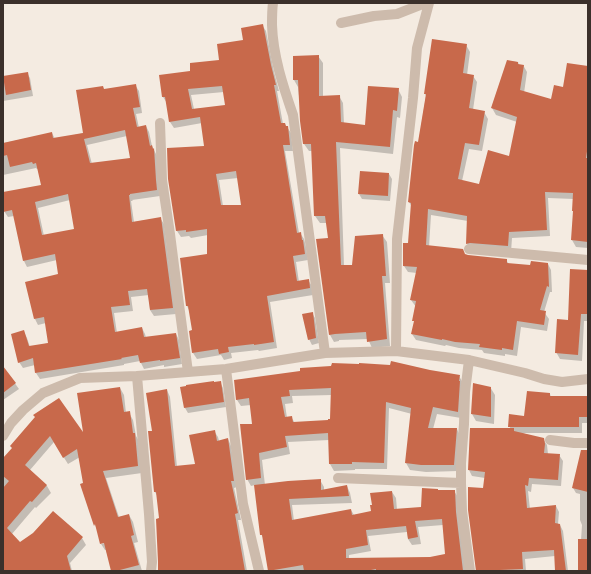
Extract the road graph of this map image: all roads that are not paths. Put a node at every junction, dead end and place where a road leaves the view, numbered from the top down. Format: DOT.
graph roads {
  1 [pos="273,3"];
  2 [pos="425,3"];
  3 [pos="430,3"];
  4 [pos="341,23"];
  5 [pos="160,123"];
  6 [pos="469,249"];
  7 [pos="588,260"];
  8 [pos="396,351"];
  9 [pos="325,353"];
  10 [pos="469,360"];
  11 [pos="226,369"];
  12 [pos="188,372"];
  13 [pos="137,376"];
  14 [pos="588,379"];
  15 [pos="7,420"];
  16 [pos="3,436"];
  17 [pos="550,440"];
  18 [pos="588,443"];
  19 [pos="338,478"];
  20 [pos="461,483"];
  21 [pos="151,571"];
  22 [pos="259,571"];
  23 [pos="470,571"];
  1 -- 9 [label="street"];
  2 -- 4 [label="street"];
  3 -- 8 [label="street"];
  5 -- 12 [label="street"];
  6 -- 7 [label="street"];
  8 -- 9 [label="street"];
  8 -- 10 [label="street"];
  9 -- 11 [label="street"];
  10 -- 14 [label="street"];
  10 -- 20 [label="street"];
  11 -- 12 [label="street"];
  11 -- 22 [label="street"];
  12 -- 13 [label="street"];
  13 -- 15 [label="street"];
  13 -- 21 [label="street"];
  15 -- 16 [label="street"];
  17 -- 18 [label="street"];
  19 -- 20 [label="street"];
  20 -- 23 [label="street"];
}
